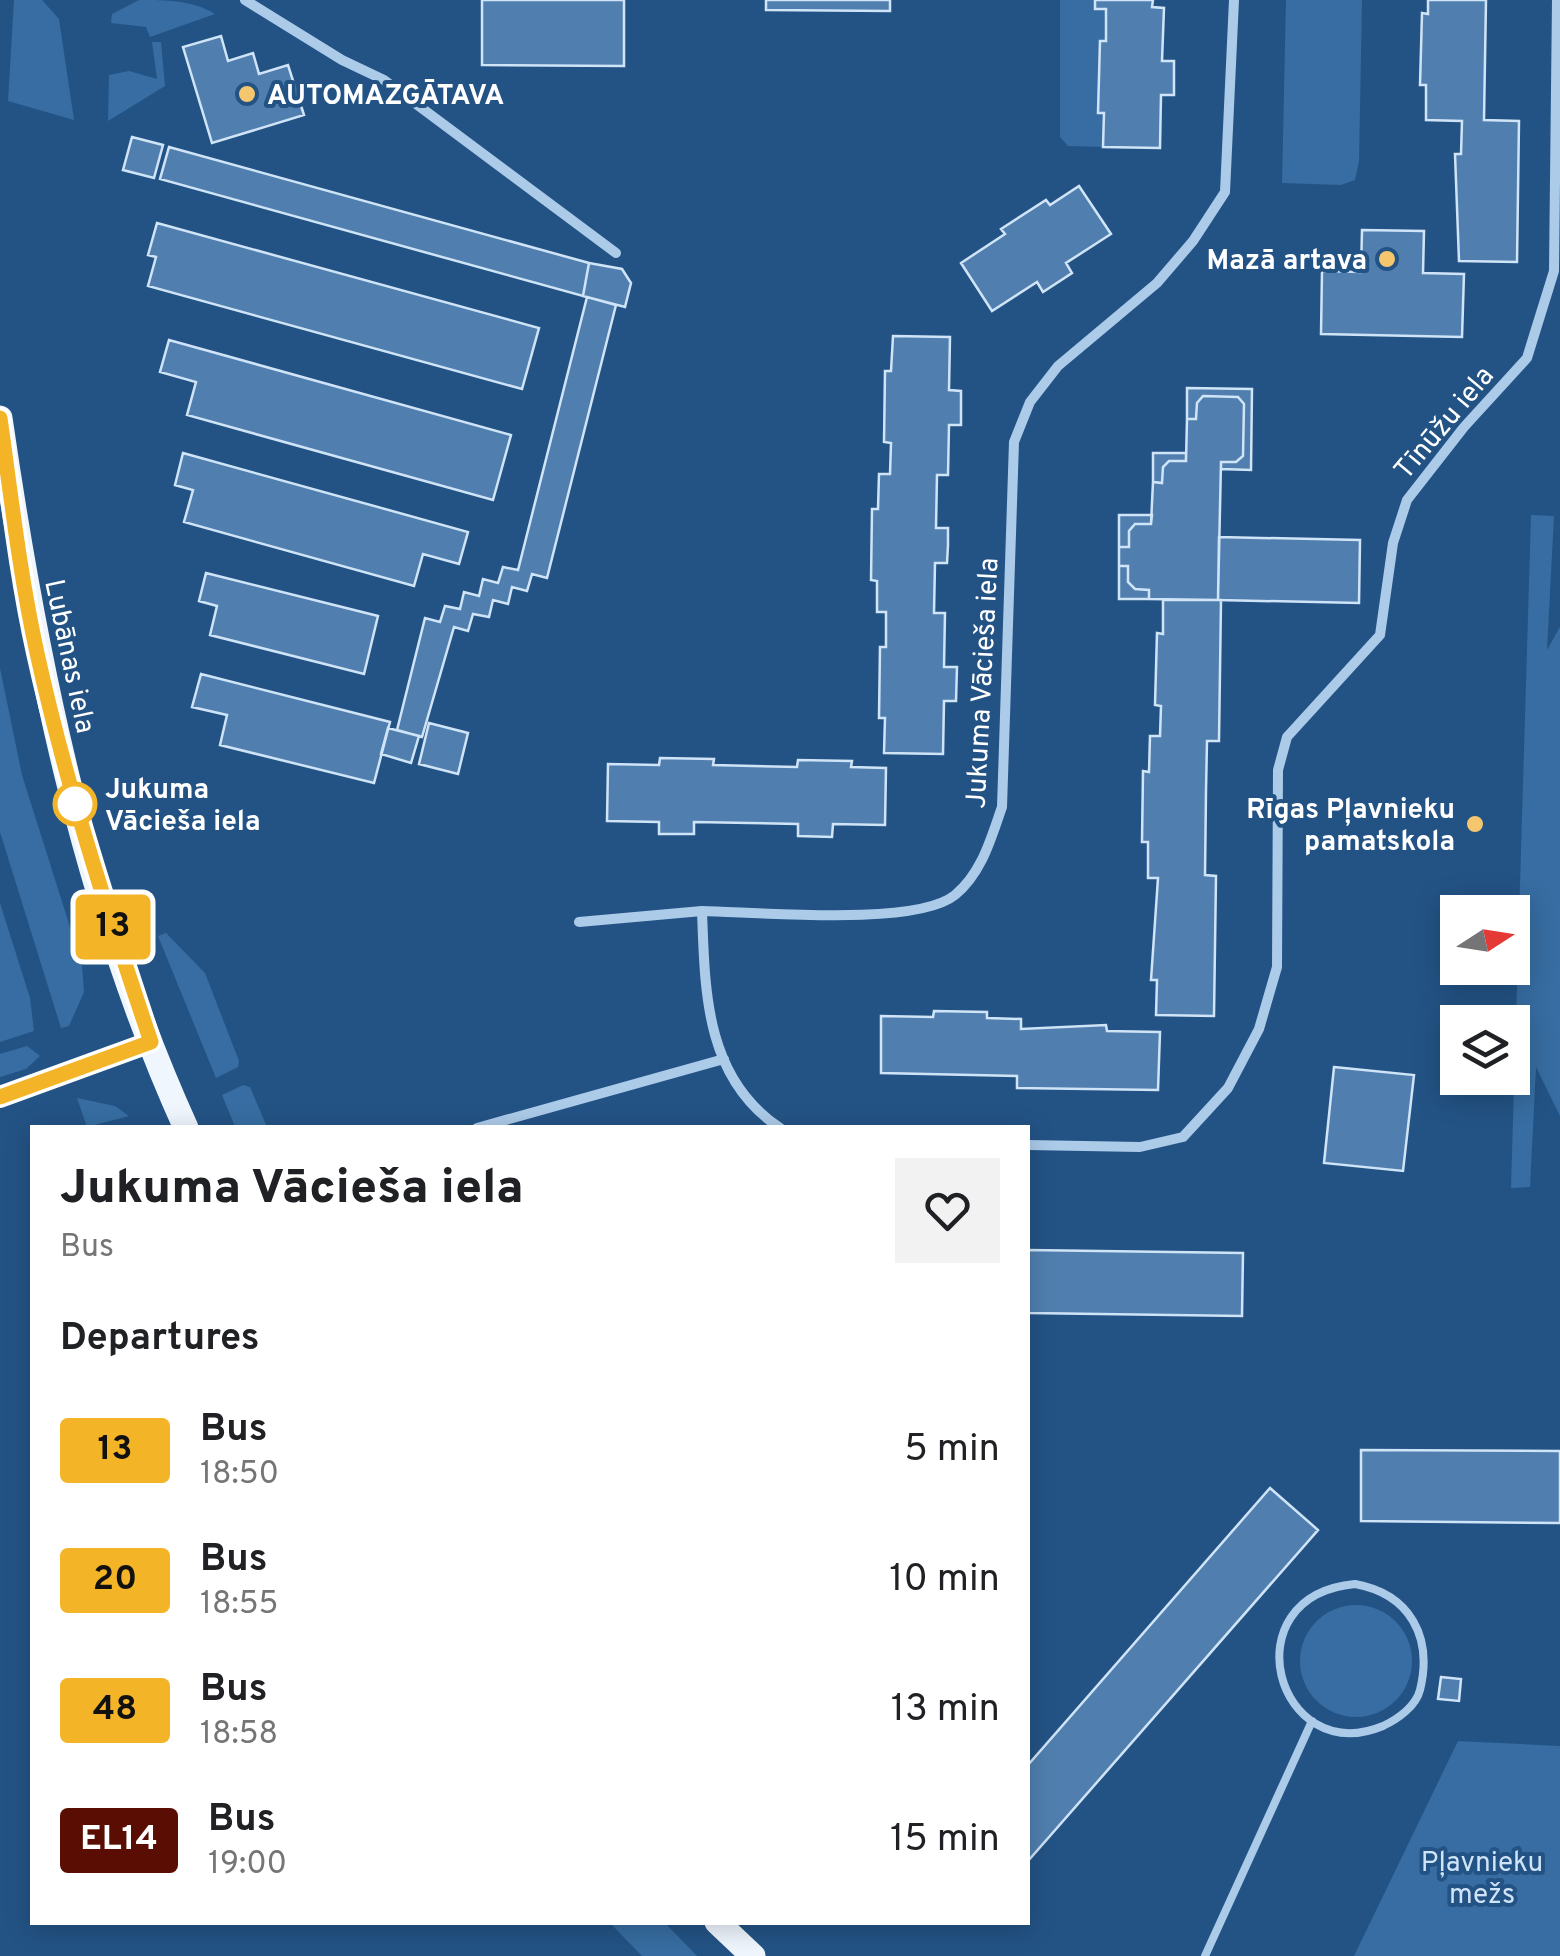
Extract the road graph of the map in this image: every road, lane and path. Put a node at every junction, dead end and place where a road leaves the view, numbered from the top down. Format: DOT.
graph roads {
  1 [pos="244,0"];
  2 [pos="1234,0"];
  3 [pos="1556,0"];
  4 [pos="1559,70"];
  5 [pos="616,254"];
  6 [pos="0,418"];
  7 [pos="702,912"];
  8 [pos="579,922"];
  9 [pos="151,1042"];
  10 [pos="724,1059"];
  11 [pos="0,1097"];
  12 [pos="185,1125"];
  13 [pos="488,1125"];
  14 [pos="776,1125"];
  15 [pos="1030,1145"];
  16 [pos="1312,1722"];
  17 [pos="720,1925"];
  18 [pos="753,1956"];
  19 [pos="1206,1956"];
  1 -- 5 [label="street"];
  2 -- 7 [label="street, Jukuma Vācieša iela"];
  3 -- 4 [label="street, Tīnūžu iela"];
  4 -- 15 [label="street, Tīnūžu iela"];
  6 -- 9 [label="main road, Lubānas iela"];
  7 -- 8 [label="street, Jukuma Vācieša iela"];
  7 -- 10 [label="street"];
  9 -- 11 [label="street"];
  9 -- 12 [label="main road, Lubānas iela"];
  10 -- 13 [label="street"];
  10 -- 14 [label="street"];
  16 -- 16 [label="lane"];
  16 -- 19 [label="lane"];
  17 -- 18 [label="main road"];
}
